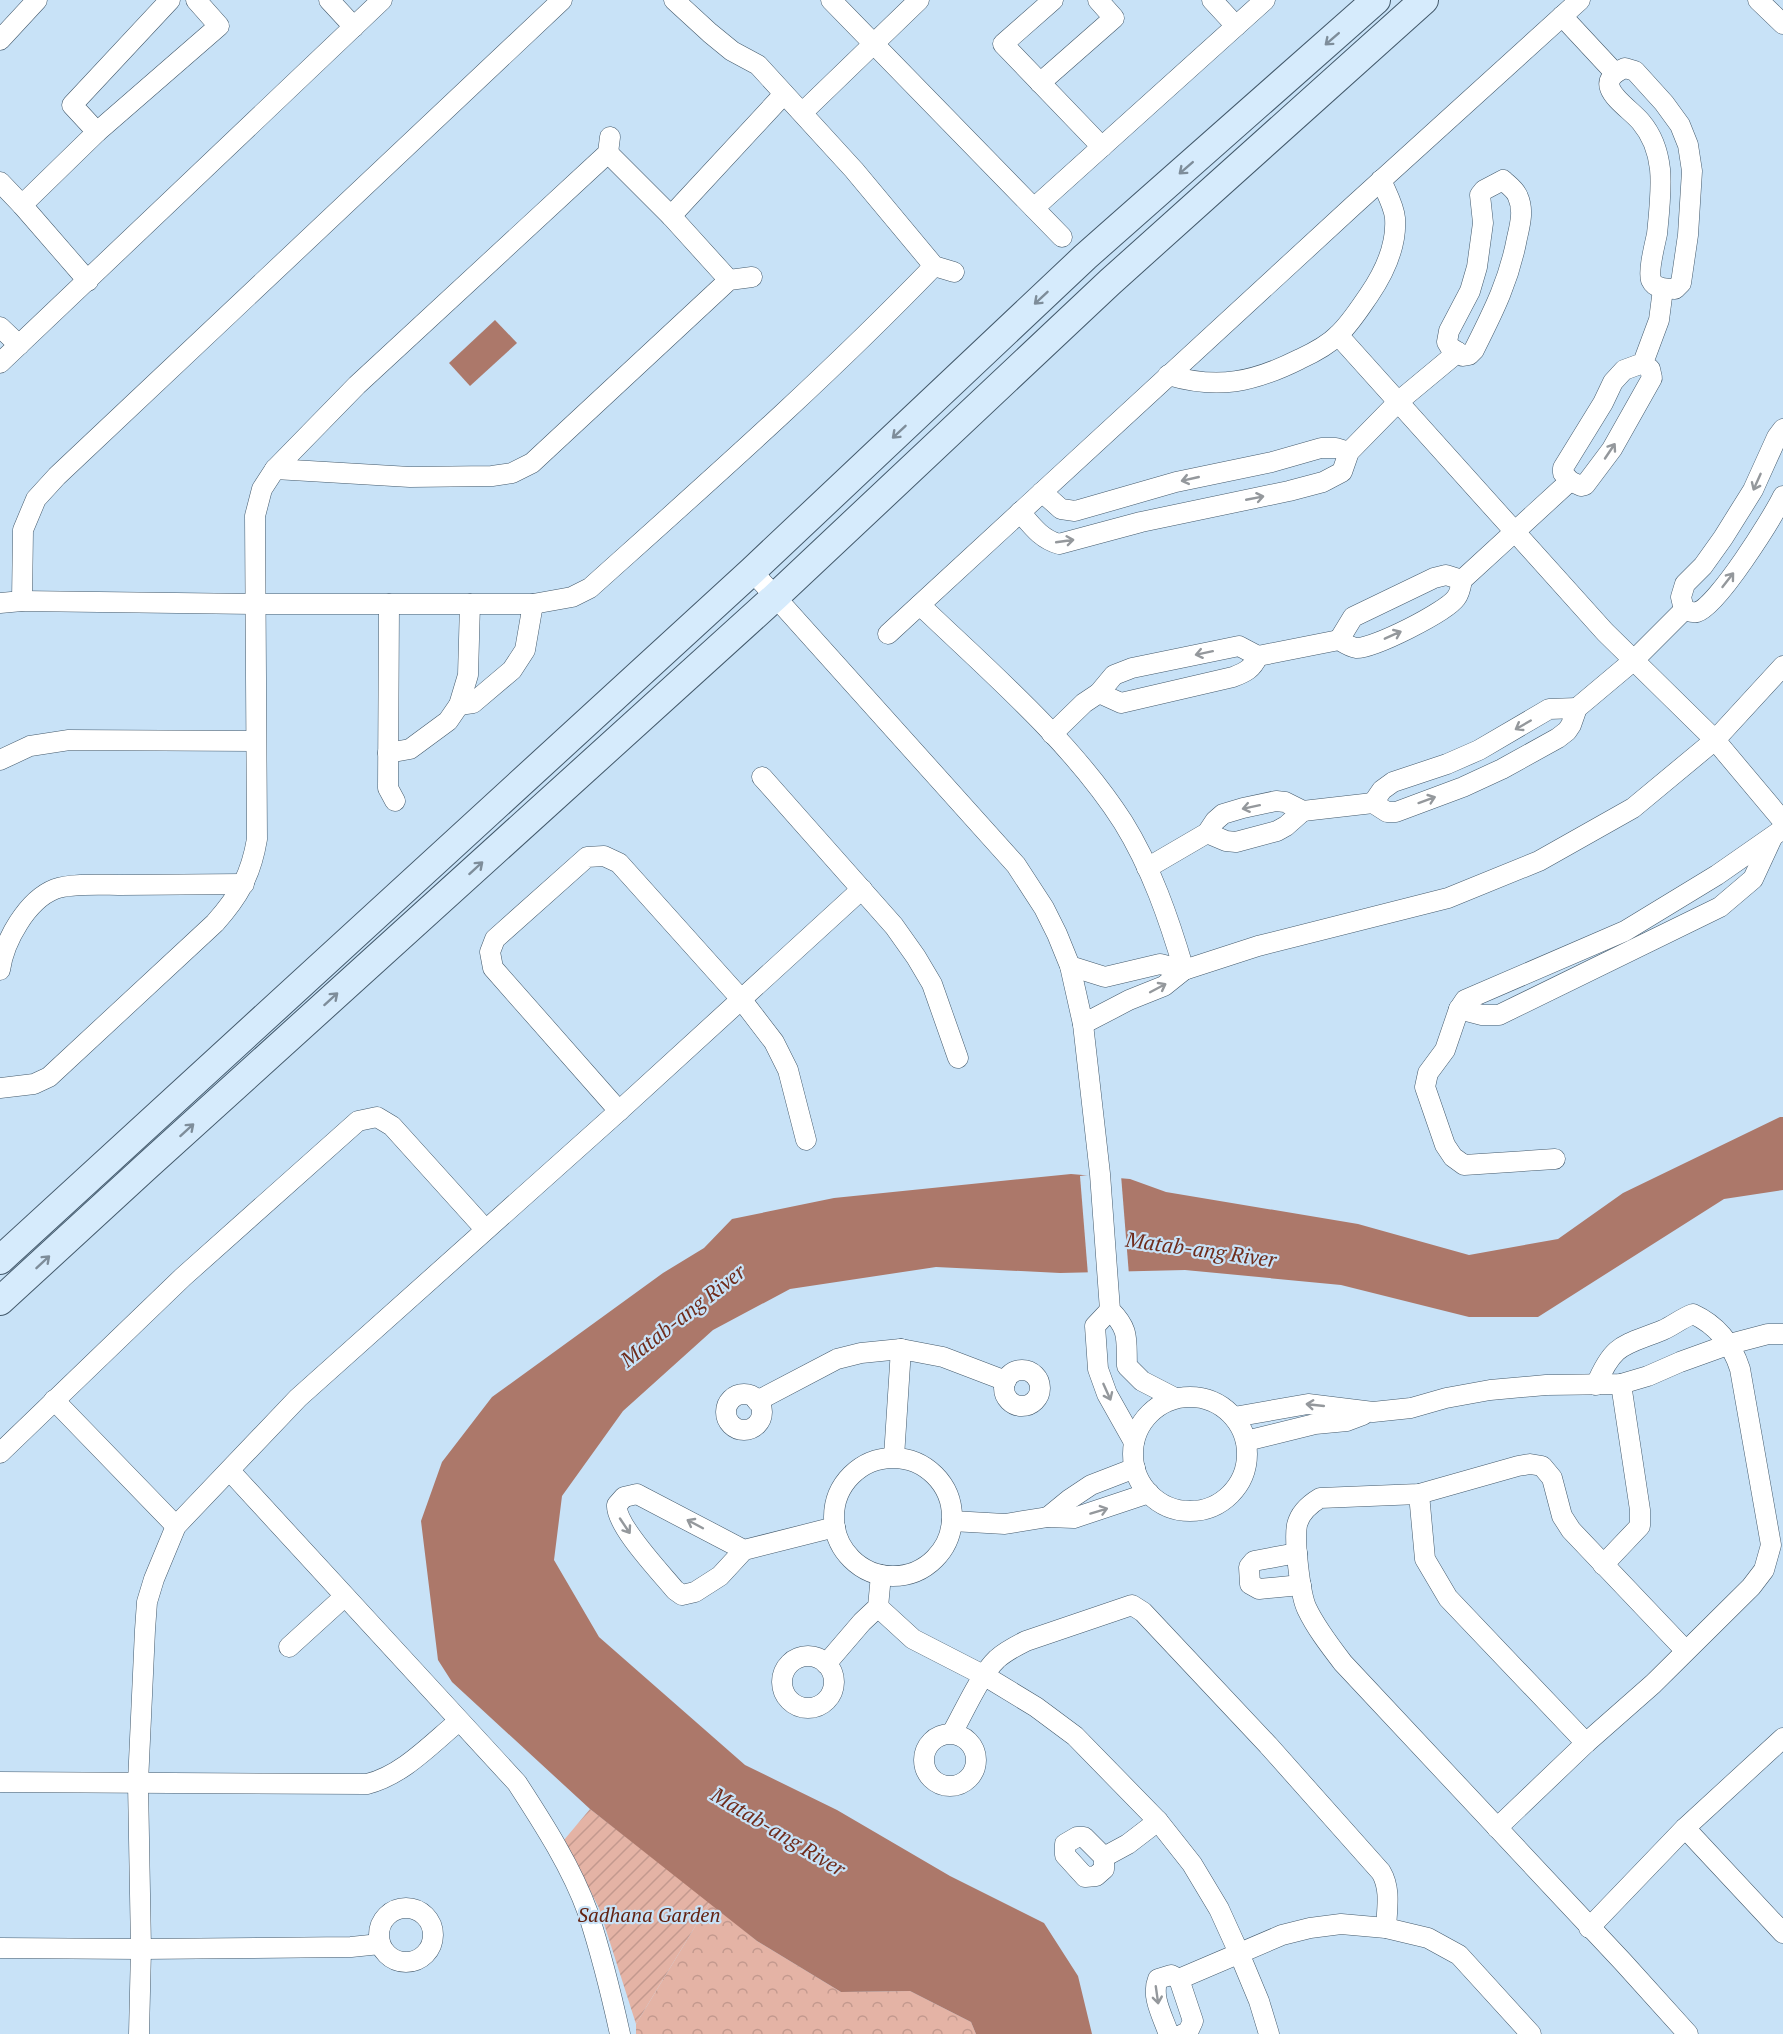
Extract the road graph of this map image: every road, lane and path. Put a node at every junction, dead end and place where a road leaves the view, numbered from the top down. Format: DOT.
graph roads {
  1 [pos="37,0"];
  2 [pos="170,0"];
  3 [pos="196,0"];
  4 [pos="328,0"];
  5 [pos="382,0"];
  6 [pos="562,0"];
  7 [pos="674,0"];
  8 [pos="831,0"];
  9 [pos="919,0"];
  10 [pos="1053,0"];
  11 [pos="1098,0"];
  12 [pos="1212,0"];
  13 [pos="1265,0"];
  14 [pos="1376,0"];
  15 [pos="1424,0"];
  16 [pos="1580,0"];
  17 [pos="1758,0"];
  18 [pos="1562,16"];
  19 [pos="1783,24"];
  20 [pos="1236,26"];
  21 [pos="354,27"];
  22 [pos="0,40"];
  23 [pos="875,44"];
  24 [pos="1615,73"];
  25 [pos="1040,83"];
  26 [pos="784,94"];
  27 [pos="803,112"];
  28 [pos="97,132"];
  29 [pos="1102,147"];
  30 [pos="1381,180"];
  31 [pos="0,182"];
  32 [pos="22,205"];
  33 [pos="1034,208"];
  34 [pos="671,216"];
  35 [pos="1062,237"];
  36 [pos="934,266"];
  37 [pos="954,272"];
  38 [pos="752,277"];
  39 [pos="729,280"];
  40 [pos="88,281"];
  41 [pos="1663,289"];
  42 [pos="0,327"];
  43 [pos="1338,335"];
  44 [pos="19,345"];
  45 [pos="1458,352"];
  46 [pos="0,363"];
  47 [pos="1643,363"];
  48 [pos="1168,375"];
  49 [pos="1399,401"];
  50 [pos="1783,429"];
  51 [pos="1349,452"];
  52 [pos="275,469"];
  53 [pos="1570,481"];
  54 [pos="1042,492"];
  55 [pos="1783,496"];
  56 [pos="1020,512"];
  57 [pos="1515,531"];
  58 [pos="752,571"];
  59 [pos="1462,580"];
  60 [pos="775,597"];
  61 [pos="22,601"];
  62 [pos="0,603"];
  63 [pos="254,604"];
  64 [pos="389,604"];
  65 [pos="470,604"];
  66 [pos="533,604"];
  67 [pos="920,605"];
  68 [pos="1684,610"];
  69 [pos="888,634"];
  70 [pos="1339,640"];
  71 [pos="1258,656"];
  72 [pos="1633,661"];
  73 [pos="1783,666"];
  74 [pos="1099,693"];
  75 [pos="459,705"];
  76 [pos="1577,708"];
  77 [pos="1052,734"];
  78 [pos="1715,740"];
  79 [pos="255,741"];
  80 [pos="388,753"];
  81 [pos="0,760"];
  82 [pos="762,777"];
  83 [pos="395,801"];
  84 [pos="1373,803"];
  85 [pos="1303,811"];
  86 [pos="1780,828"];
  87 [pos="1207,833"];
  88 [pos="1147,868"];
  89 [pos="244,884"];
  90 [pos="862,889"];
  91 [pos="1070,966"];
  92 [pos="0,970"];
  93 [pos="1184,970"];
  94 [pos="741,999"];
  95 [pos="1458,1009"];
  96 [pos="1083,1024"];
  97 [pos="958,1058"];
  98 [pos="0,1088"];
  99 [pos="619,1111"];
  100 [pos="807,1140"];
  101 [pos="1555,1158"];
  102 [pos="484,1229"];
  103 [pos="0,1260"];
  104 [pos="0,1301"];
  105 [pos="1110,1310"];
  106 [pos="1783,1334"];
  107 [pos="1730,1344"];
  108 [pos="901,1349"];
  109 [pos="1006,1381"];
  110 [pos="1596,1384"];
  111 [pos="1621,1384"];
  112 [pos="1175,1398"];
  113 [pos="54,1400"];
  114 [pos="757,1401"];
  115 [pos="1373,1412"];
  116 [pos="1234,1417"];
  117 [pos="1246,1441"];
  118 [pos="1134,1442"];
  119 [pos="0,1453"];
  120 [pos="894,1457"];
  121 [pos="1135,1468"];
  122 [pos="230,1471"];
  123 [pos="1149,1493"];
  124 [pos="1419,1494"];
  125 [pos="1048,1516"];
  126 [pos="952,1521"];
  127 [pos="176,1526"];
  128 [pos="835,1527"];
  129 [pos="744,1550"];
  130 [pos="1297,1553"];
  131 [pos="1603,1565"];
  132 [pos="881,1575"];
  133 [pos="1301,1585"];
  134 [pos="344,1597"];
  135 [pos="878,1607"];
  136 [pos="289,1647"];
  137 [pos="1685,1650"];
  138 [pos="826,1664"];
  139 [pos="985,1676"];
  140 [pos="459,1720"];
  141 [pos="952,1733"];
  142 [pos="1783,1738"];
  143 [pos="1586,1743"];
  144 [pos="0,1782"];
  145 [pos="138,1783"];
  146 [pos="1158,1821"];
  147 [pos="1497,1828"];
  148 [pos="1685,1828"];
  149 [pos="1104,1857"];
  150 [pos="1386,1928"];
  151 [pos="1589,1928"];
  152 [pos="1783,1933"];
  153 [pos="380,1944"];
  154 [pos="0,1948"];
  155 [pos="141,1949"];
  156 [pos="1239,1953"];
  157 [pos="1179,1979"];
  158 [pos="139,2034"];
  159 [pos="620,2034"];
  160 [pos="1171,2034"];
  161 [pos="1183,2034"];
  162 [pos="1269,2034"];
  163 [pos="1531,2034"];
  164 [pos="1688,2034"];
  1 -- 22 [label="street"];
  2 -- 28 [label="street"];
  3 -- 28 [label="street"];
  4 -- 21 [label="street"];
  5 -- 21 [label="street"];
  6 -- 61 [label="street"];
  7 -- 26 [label="street"];
  8 -- 23 [label="street"];
  9 -- 23 [label="street"];
  10 -- 25 [label="street"];
  11 -- 25 [label="street"];
  12 -- 20 [label="street"];
  13 -- 20 [label="street"];
  14 -- 58 [label="street, one-way"];
  15 -- 60 [label="street"];
  16 -- 18 [label="street"];
  17 -- 19 [label="street"];
  18 -- 24 [label="street"];
  18 -- 30 [label="street"];
  20 -- 29 [label="street"];
  21 -- 40 [label="street"];
  23 -- 27 [label="street"];
  23 -- 33 [label="street"];
  24 -- 41 [label="street"];
  24 -- 41 [label="street"];
  25 -- 29 [label="street"];
  26 -- 27 [label="street"];
  26 -- 34 [label="street"];
  27 -- 36 [label="street"];
  28 -- 32 [label="street"];
  29 -- 33 [label="street"];
  30 -- 43 [label="street"];
  30 -- 48 [label="street"];
  31 -- 32 [label="street"];
  32 -- 40 [label="street"];
  33 -- 35 [label="street"];
  34 -- 39 [label="street"];
  34 -- 52 [label="street"];
  36 -- 37 [label="street"];
  36 -- 66 [label="street"];
  38 -- 39 [label="street"];
  39 -- 52 [label="street"];
  40 -- 44 [label="street"];
  41 -- 47 [label="street"];
  42 -- 44 [label="street"];
  43 -- 48 [label="street"];
  43 -- 49 [label="street"];
  44 -- 46 [label="street"];
  45 -- 45 [label="street"];
  45 -- 49 [label="street"];
  47 -- 53 [label="street"];
  53 -- 47 [label="street, one-way"];
  48 -- 54 [label="street"];
  49 -- 51 [label="street"];
  49 -- 57 [label="street"];
  50 -- 68 [label="street, one-way"];
  51 -- 54 [label="street, one-way"];
  56 -- 51 [label="street, one-way"];
  52 -- 63 [label="street"];
  53 -- 57 [label="street"];
  54 -- 56 [label="street"];
  68 -- 55 [label="street, one-way"];
  56 -- 67 [label="street"];
  57 -- 59 [label="street"];
  57 -- 72 [label="street"];
  58 -- 60 [label="street"];
  58 -- 103 [label="street"];
  59 -- 70 [label="street"];
  70 -- 59 [label="street, one-way"];
  60 -- 91 [label="street"];
  104 -- 60 [label="street, one-way"];
  61 -- 62 [label="street"];
  61 -- 63 [label="street"];
  63 -- 64 [label="street"];
  63 -- 79 [label="street"];
  64 -- 65 [label="street"];
  64 -- 80 [label="street"];
  65 -- 66 [label="street"];
  65 -- 75 [label="street"];
  66 -- 75 [label="street"];
  67 -- 69 [label="street"];
  67 -- 77 [label="street"];
  68 -- 72 [label="street"];
  70 -- 71 [label="street"];
  71 -- 74 [label="street, one-way"];
  71 -- 74 [label="street"];
  72 -- 76 [label="street"];
  72 -- 78 [label="street"];
  73 -- 78 [label="street"];
  74 -- 77 [label="street"];
  75 -- 80 [label="street"];
  76 -- 84 [label="street, one-way"];
  84 -- 76 [label="street, one-way"];
  77 -- 88 [label="street"];
  78 -- 86 [label="street"];
  78 -- 93 [label="street"];
  79 -- 81 [label="street"];
  79 -- 89 [label="street"];
  80 -- 83 [label="street"];
  82 -- 90 [label="street"];
  84 -- 85 [label="street"];
  85 -- 87 [label="street"];
  85 -- 87 [label="street, one-way"];
  86 -- 95 [label="street"];
  86 -- 95 [label="street"];
  87 -- 88 [label="street"];
  88 -- 93 [label="street"];
  89 -- 92 [label="street"];
  89 -- 98 [label="street"];
  90 -- 94 [label="street"];
  90 -- 97 [label="street"];
  91 -- 93 [label="street"];
  91 -- 96 [label="street"];
  96 -- 93 [label="street, one-way"];
  94 -- 99 [label="street"];
  94 -- 99 [label="street"];
  94 -- 100 [label="street"];
  95 -- 101 [label="street"];
  96 -- 105 [label="street"];
  99 -- 102 [label="street"];
  102 -- 113 [label="street"];
  102 -- 122 [label="street"];
  105 -- 112 [label="street"];
  105 -- 118 [label="street, one-way"];
  106 -- 107 [label="street"];
  107 -- 110 [label="street"];
  107 -- 111 [label="street"];
  107 -- 137 [label="street"];
  108 -- 109 [label="street"];
  108 -- 114 [label="street"];
  108 -- 120 [label="street"];
  110 -- 111 [label="street"];
  110 -- 115 [label="street"];
  111 -- 131 [label="street"];
  112 -- 116 [label="street"];
  112 -- 118 [label="street"];
  113 -- 119 [label="street"];
  113 -- 127 [label="street"];
  115 -- 116 [label="street, one-way"];
  115 -- 117 [label="street"];
  116 -- 117 [label="street"];
  117 -- 123 [label="street"];
  118 -- 121 [label="street"];
  120 -- 126 [label="street"];
  120 -- 128 [label="street"];
  121 -- 123 [label="street"];
  121 -- 125 [label="street"];
  122 -- 127 [label="street"];
  122 -- 134 [label="street"];
  125 -- 123 [label="street, one-way"];
  124 -- 130 [label="street"];
  124 -- 131 [label="street"];
  124 -- 143 [label="street"];
  125 -- 126 [label="street"];
  126 -- 132 [label="street"];
  127 -- 145 [label="street"];
  128 -- 129 [label="street"];
  128 -- 132 [label="street"];
  129 -- 129 [label="street, one-way"];
  130 -- 133 [label="street"];
  130 -- 133 [label="street"];
  131 -- 137 [label="street"];
  132 -- 135 [label="street"];
  133 -- 147 [label="street"];
  134 -- 136 [label="street"];
  134 -- 140 [label="street"];
  135 -- 138 [label="street"];
  135 -- 139 [label="street"];
  137 -- 143 [label="street"];
  139 -- 141 [label="street"];
  139 -- 146 [label="street"];
  139 -- 150 [label="street"];
  140 -- 145 [label="street"];
  140 -- 159 [label="street"];
  142 -- 148 [label="street"];
  143 -- 147 [label="street"];
  144 -- 145 [label="street"];
  145 -- 155 [label="street"];
  146 -- 149 [label="street"];
  146 -- 156 [label="street"];
  147 -- 151 [label="street"];
  148 -- 151 [label="street"];
  148 -- 152 [label="street"];
  150 -- 156 [label="street"];
  150 -- 163 [label="street"];
  151 -- 164 [label="street"];
  153 -- 155 [label="street"];
  154 -- 155 [label="street"];
  155 -- 158 [label="street"];
  156 -- 157 [label="street"];
  156 -- 162 [label="street"];
  157 -- 160 [label="street, one-way"];
  157 -- 161 [label="street"];
}
